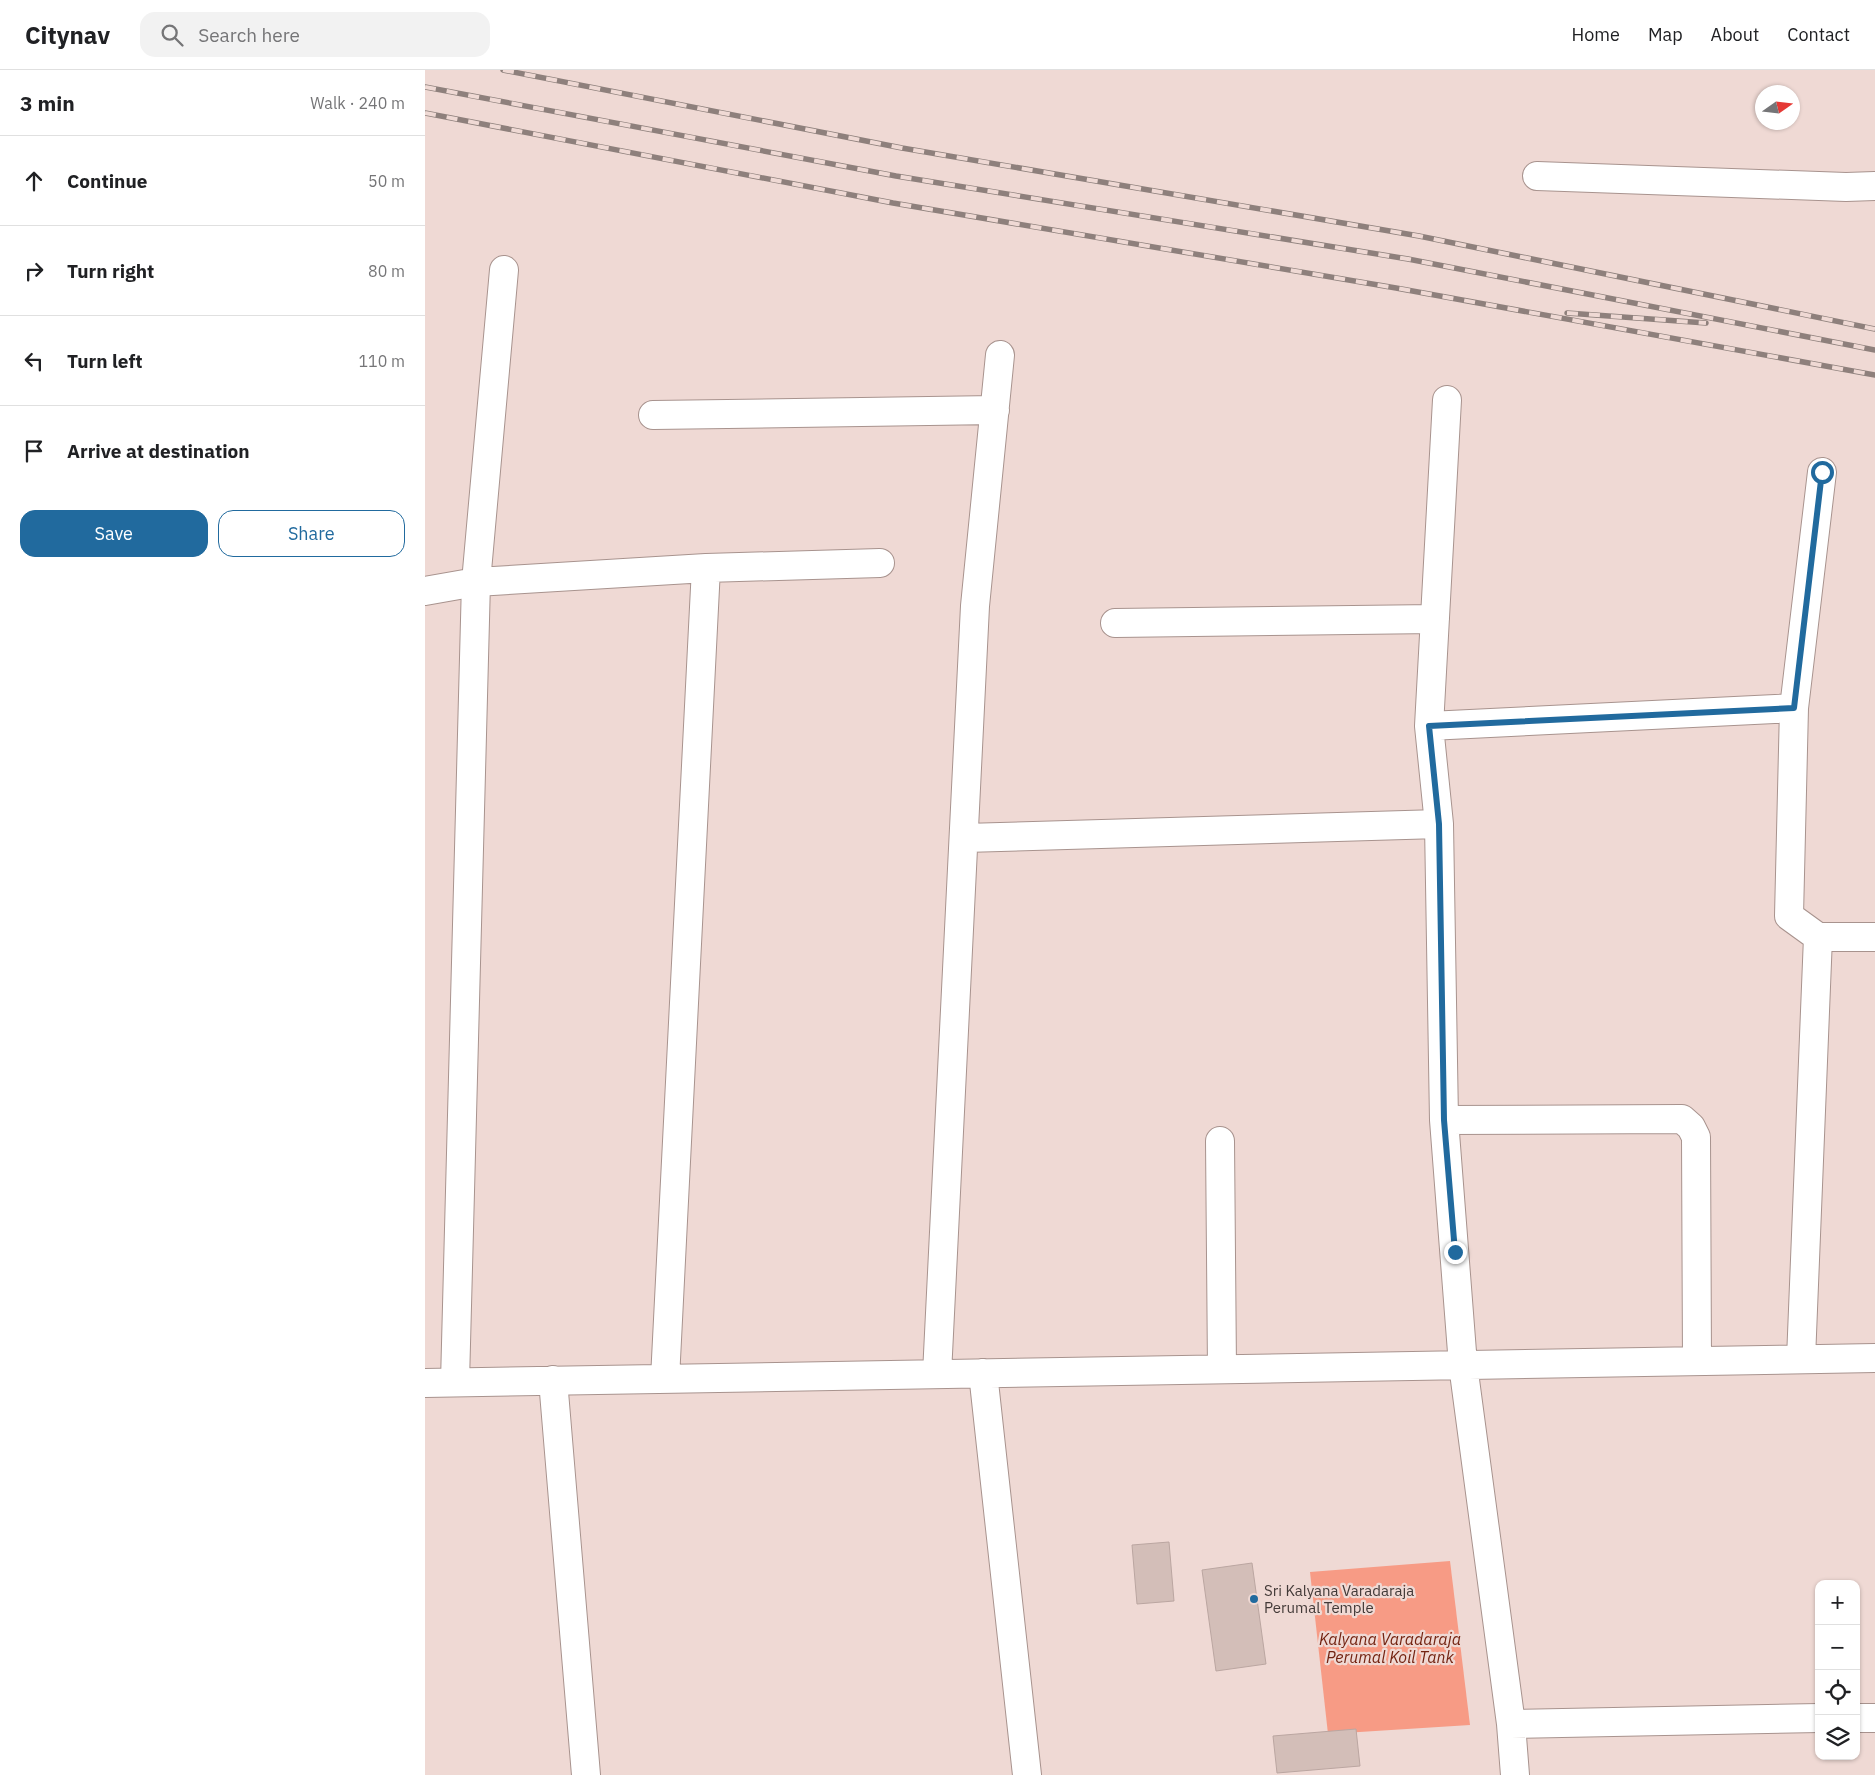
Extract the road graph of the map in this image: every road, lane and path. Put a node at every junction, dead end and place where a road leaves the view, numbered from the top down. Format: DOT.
graph roads {
  1 [pos="1537,176"];
  2 [pos="1875,186"];
  3 [pos="504,270"];
  4 [pos="1000,354"];
  5 [pos="1447,400"];
  6 [pos="995,410"];
  7 [pos="653,415"];
  8 [pos="1822,472"];
  9 [pos="880,563"];
  10 [pos="706,568"];
  11 [pos="476,582"];
  12 [pos="425,591"];
  13 [pos="1435,619"];
  14 [pos="1115,623"];
  15 [pos="1794,708"];
  16 [pos="1429,726"];
  17 [pos="1439,824"];
  18 [pos="965,838"];
  19 [pos="1818,937"];
  20 [pos="1875,937"];
  21 [pos="1444,1120"];
  22 [pos="1220,1141"];
  23 [pos="1875,1358"];
  24 [pos="1801,1359"];
  25 [pos="1697,1361"];
  26 [pos="1463,1365"];
  27 [pos="1223,1369"];
  28 [pos="983,1373"];
  29 [pos="937,1374"];
  30 [pos="665,1379"];
  31 [pos="553,1380"];
  32 [pos="455,1382"];
  33 [pos="425,1383"];
  34 [pos="1815,1718"];
  35 [pos="1860,1718"];
  36 [pos="1875,1718"];
  37 [pos="1511,1724"];
  38 [pos="586,1775"];
  39 [pos="1027,1775"];
  40 [pos="1515,1775"];
  1 -- 2 [label="street"];
  3 -- 11 [label="street"];
  4 -- 6 [label="street"];
  5 -- 13 [label="street"];
  6 -- 7 [label="street"];
  6 -- 18 [label="street"];
  8 -- 15 [label="street"];
  9 -- 10 [label="street"];
  10 -- 11 [label="street"];
  10 -- 30 [label="street"];
  11 -- 12 [label="street"];
  11 -- 32 [label="street"];
  13 -- 14 [label="street"];
  13 -- 16 [label="street"];
  15 -- 16 [label="street"];
  15 -- 19 [label="street"];
  16 -- 17 [label="street"];
  17 -- 18 [label="street"];
  17 -- 21 [label="street"];
  18 -- 29 [label="street"];
  19 -- 20 [label="street"];
  19 -- 24 [label="street"];
  21 -- 25 [label="street"];
  21 -- 26 [label="street"];
  22 -- 27 [label="street"];
  23 -- 24 [label="street"];
  24 -- 25 [label="street"];
  25 -- 26 [label="street"];
  26 -- 27 [label="street"];
  26 -- 37 [label="street"];
  27 -- 28 [label="street"];
  28 -- 29 [label="street"];
  28 -- 39 [label="street"];
  29 -- 30 [label="street"];
  30 -- 31 [label="street"];
  31 -- 32 [label="street"];
  31 -- 38 [label="street"];
  32 -- 33 [label="street"];
  34 -- 37 [label="street"];
  35 -- 36 [label="street"];
  37 -- 40 [label="street"];
}
